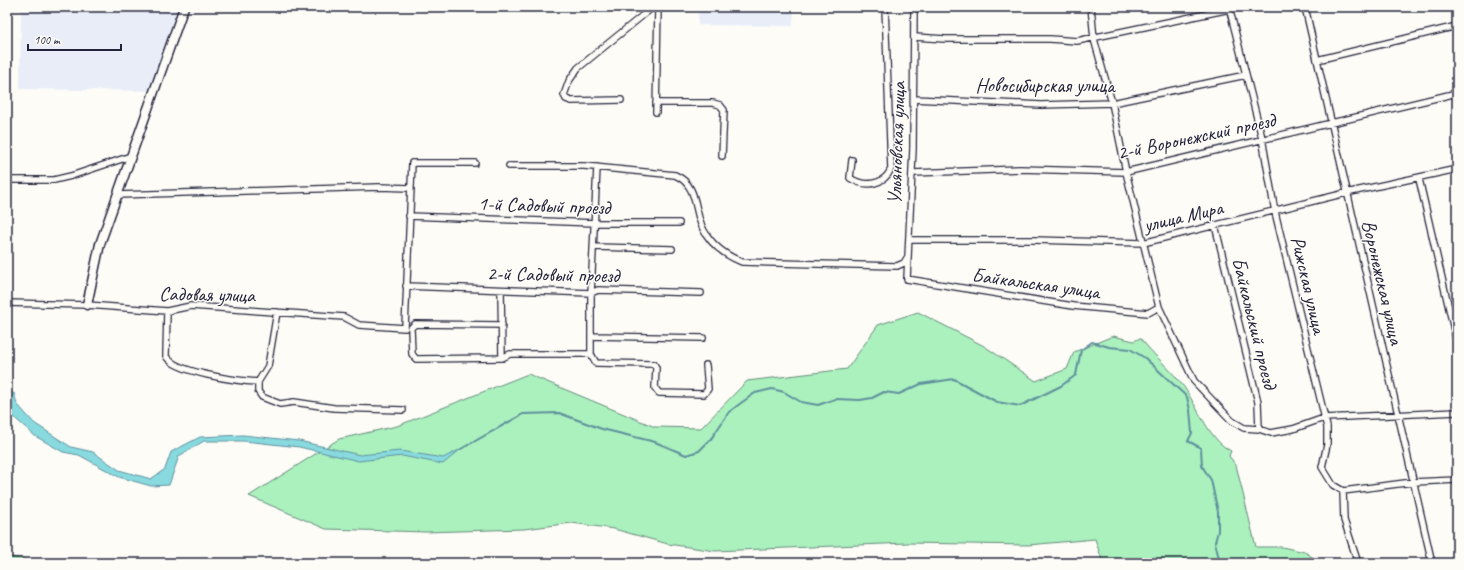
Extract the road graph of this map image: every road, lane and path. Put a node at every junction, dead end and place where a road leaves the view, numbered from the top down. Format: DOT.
graph roads {
  1 [pos="184,7"];
  2 [pos="653,7"];
  3 [pos="658,7"];
  4 [pos="885,7"];
  5 [pos="914,7"];
  6 [pos="1091,7"];
  7 [pos="1305,7"];
  8 [pos="1230,8"];
  9 [pos="1457,26"];
  10 [pos="915,37"];
  11 [pos="1094,39"];
  12 [pos="1317,60"];
  13 [pos="1246,76"];
  14 [pos="1457,93"];
  15 [pos="914,99"];
  16 [pos="621,100"];
  17 [pos="656,103"];
  18 [pos="1112,103"];
  19 [pos="656,112"];
  20 [pos="1331,123"];
  21 [pos="1262,138"];
  22 [pos="131,156"];
  23 [pos="722,156"];
  24 [pos="852,160"];
  25 [pos="475,163"];
  26 [pos="509,166"];
  27 [pos="597,167"];
  28 [pos="1457,169"];
  29 [pos="1126,172"];
  30 [pos="913,173"];
  31 [pos="1419,179"];
  32 [pos="7,180"];
  33 [pos="410,188"];
  34 [pos="1346,193"];
  35 [pos="118,195"];
  36 [pos="1276,212"];
  37 [pos="409,216"];
  38 [pos="595,223"];
  39 [pos="679,223"];
  40 [pos="1215,225"];
  41 [pos="909,240"];
  42 [pos="1143,243"];
  43 [pos="594,247"];
  44 [pos="672,249"];
  45 [pos="908,256"];
  46 [pos="907,279"];
  47 [pos="406,286"];
  48 [pos="501,291"];
  49 [pos="591,293"];
  50 [pos="701,293"];
  51 [pos="7,303"];
  52 [pos="87,305"];
  53 [pos="1159,307"];
  54 [pos="167,311"];
  55 [pos="276,312"];
  56 [pos="502,325"];
  57 [pos="591,336"];
  58 [pos="703,338"];
  59 [pos="1457,343"];
  60 [pos="591,354"];
  61 [pos="502,358"];
  62 [pos="706,365"];
  63 [pos="258,382"];
  64 [pos="403,410"];
  65 [pos="1457,412"];
  66 [pos="1398,416"];
  67 [pos="1324,418"];
  68 [pos="1259,429"];
  69 [pos="1457,480"];
  70 [pos="1413,482"];
  71 [pos="1343,491"];
  72 [pos="1358,563"];
  73 [pos="1432,563"];
  1 -- 22 [label="street"];
  2 -- 16 [label="street"];
  3 -- 17 [label="street"];
  4 -- 24 [label="street"];
  5 -- 10 [label="street, Ульяновская улица"];
  6 -- 11 [label="street"];
  7 -- 12 [label="street, Воронежская улица"];
  8 -- 11 [label="street"];
  8 -- 13 [label="street, Рижская улица"];
  9 -- 12 [label="street"];
  10 -- 11 [label="street"];
  10 -- 15 [label="street, Ульяновская улица"];
  11 -- 18 [label="street"];
  12 -- 20 [label="street, Воронежская улица"];
  13 -- 18 [label="street, Новосибирская улица"];
  13 -- 21 [label="street, Рижская улица"];
  14 -- 20 [label="street, 2-й Воронежский проезд"];
  15 -- 18 [label="street, Новосибирская улица"];
  15 -- 30 [label="street, Ульяновская улица"];
  17 -- 19 [label="street"];
  17 -- 23 [label="street"];
  18 -- 29 [label="street"];
  20 -- 21 [label="street, 2-й Воронежский проезд"];
  20 -- 34 [label="street, Воронежская улица"];
  21 -- 29 [label="street, 2-й Воронежский проезд"];
  21 -- 36 [label="street, Рижская улица"];
  22 -- 32 [label="street"];
  22 -- 35 [label="street"];
  25 -- 33 [label="street"];
  26 -- 27 [label="street"];
  27 -- 38 [label="street"];
  27 -- 45 [label="street"];
  28 -- 31 [label="street, улица Мира"];
  29 -- 30 [label="street, 2-й Воронежский проезд"];
  29 -- 42 [label="street"];
  30 -- 41 [label="street, Ульяновская улица"];
  31 -- 34 [label="street, улица Мира"];
  31 -- 59 [label="street"];
  33 -- 35 [label="street"];
  33 -- 37 [label="street"];
  34 -- 36 [label="street, улица Мира"];
  34 -- 66 [label="street, Воронежская улица"];
  35 -- 52 [label="street"];
  36 -- 40 [label="street, улица Мира"];
  36 -- 67 [label="street, Рижская улица"];
  37 -- 38 [label="street, 1-й Садовый проезд"];
  37 -- 47 [label="street"];
  38 -- 39 [label="street, 1-й Садовый проезд"];
  38 -- 43 [label="street"];
  40 -- 42 [label="street, улица Мира"];
  40 -- 68 [label="street, Байкальский проезд"];
  41 -- 42 [label="street, улица Мира"];
  41 -- 45 [label="street, Ульяновская улица"];
  42 -- 53 [label="street"];
  43 -- 44 [label="street"];
  43 -- 49 [label="street"];
  45 -- 46 [label="street, Ульяновская улица"];
  46 -- 53 [label="street, Байкальская улица"];
  47 -- 48 [label="street, 2-й Садовый проезд"];
  47 -- 55 [label="street, Садовая улица"];
  48 -- 49 [label="street, 2-й Садовый проезд"];
  48 -- 56 [label="street"];
  49 -- 50 [label="street, 2-й Садовый проезд"];
  49 -- 57 [label="street"];
  51 -- 52 [label="street, Садовая улица"];
  52 -- 54 [label="street, Садовая улица"];
  53 -- 68 [label="street"];
  54 -- 55 [label="street, Садовая улица"];
  54 -- 63 [label="street"];
  55 -- 63 [label="street"];
  56 -- 61 [label="street"];
  56 -- 61 [label="street"];
  57 -- 58 [label="street"];
  57 -- 60 [label="street"];
  60 -- 61 [label="street"];
  60 -- 62 [label="street"];
  63 -- 64 [label="street"];
  65 -- 66 [label="street"];
  66 -- 67 [label="street"];
  66 -- 70 [label="street, Воронежская улица"];
  67 -- 68 [label="street"];
  67 -- 71 [label="street, Рижская улица"];
  69 -- 70 [label="street"];
  70 -- 71 [label="street"];
  70 -- 73 [label="street, Воронежская улица"];
  71 -- 72 [label="street"];
}
